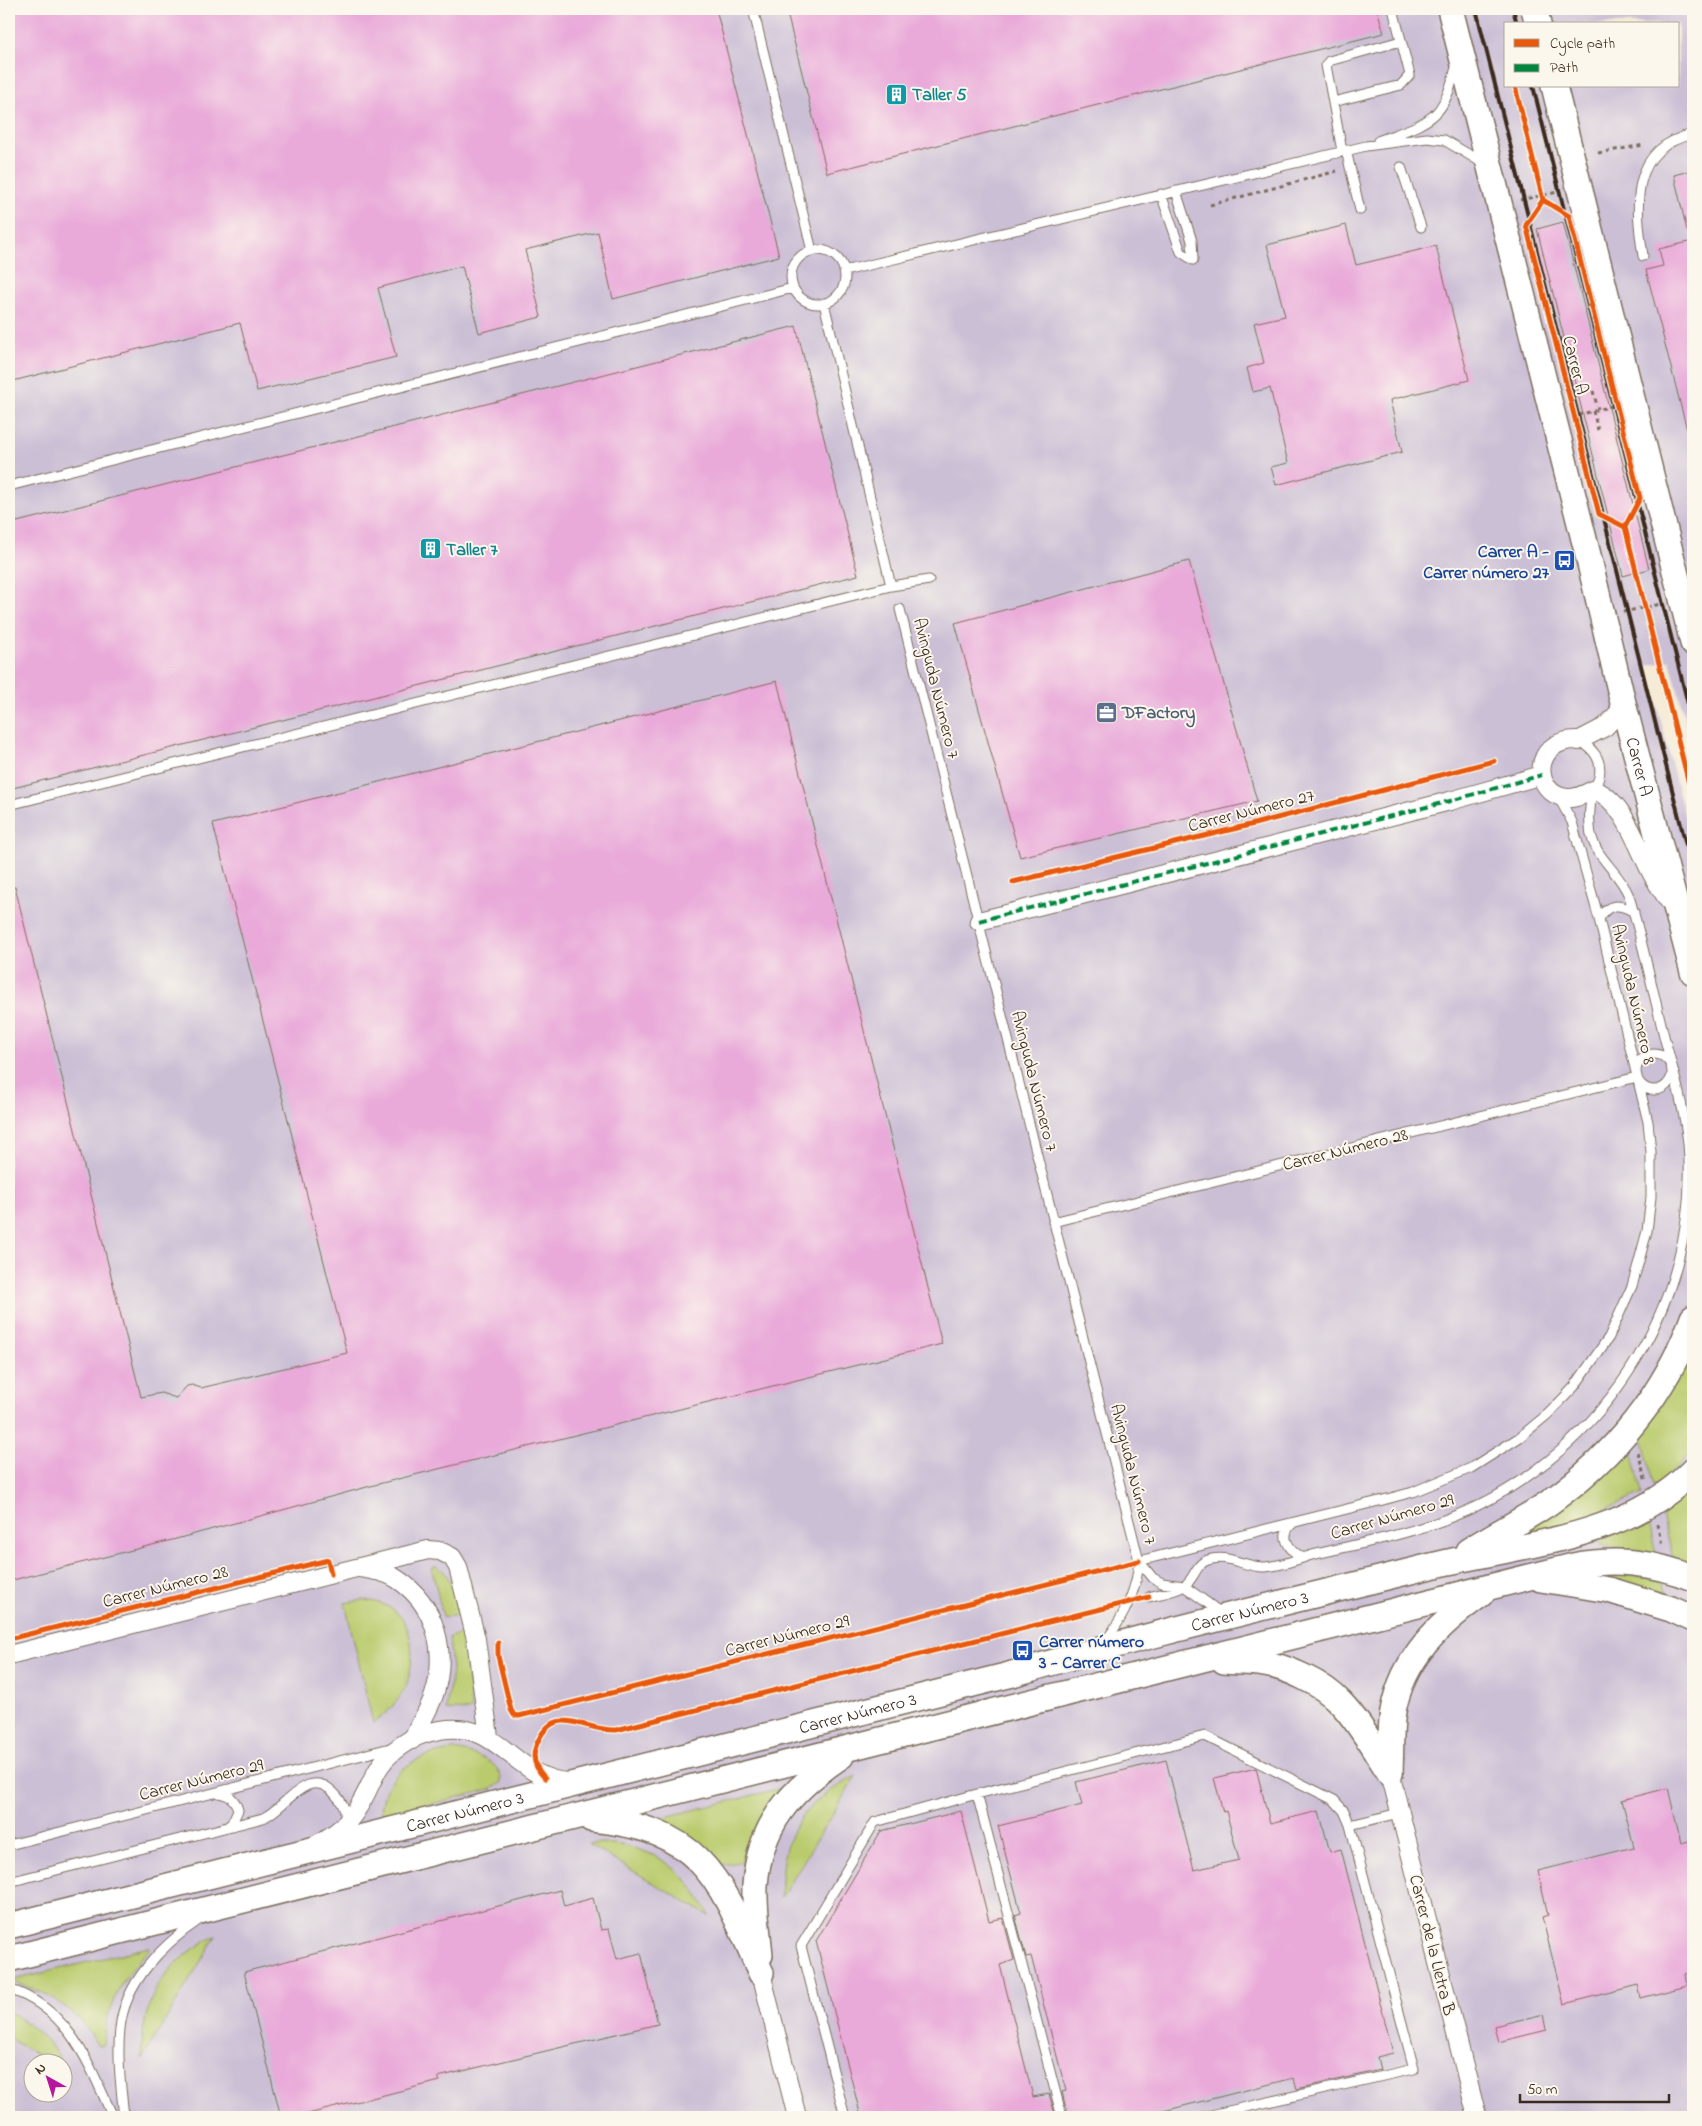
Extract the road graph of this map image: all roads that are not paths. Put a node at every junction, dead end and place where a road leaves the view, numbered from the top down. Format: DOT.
graph roads {
  1 [pos="753,9"];
  2 [pos="1393,9"];
  3 [pos="1450,9"];
  4 [pos="1534,9"];
  5 [pos="1537,22"];
  6 [pos="1401,41"];
  7 [pos="1461,53"];
  8 [pos="1554,88"];
  9 [pos="1333,102"];
  10 [pos="1693,134"];
  11 [pos="1366,146"];
  12 [pos="1344,150"];
  13 [pos="1401,167"];
  14 [pos="1494,178"];
  15 [pos="1176,191"];
  16 [pos="1161,194"];
  17 [pos="1360,210"];
  18 [pos="1421,227"];
  19 [pos="812,251"];
  20 [pos="1643,256"];
  21 [pos="844,271"];
  22 [pos="793,288"];
  23 [pos="824,304"];
  24 [pos="9,486"];
  25 [pos="930,580"];
  26 [pos="891,586"];
  27 [pos="900,609"];
  28 [pos="1693,643"];
  29 [pos="1624,707"];
  30 [pos="1577,741"];
  31 [pos="1542,775"];
  32 [pos="1593,790"];
  33 [pos="1558,796"];
  34 [pos="9,805"];
  35 [pos="1634,912"];
  36 [pos="1680,918"];
  37 [pos="1599,919"];
  38 [pos="979,921"];
  39 [pos="1693,972"];
  40 [pos="1672,1068"];
  41 [pos="1637,1077"];
  42 [pos="1053,1222"];
  43 [pos="1693,1318"];
  44 [pos="1693,1470"];
  45 [pos="1293,1523"];
  46 [pos="1302,1558"];
  47 [pos="1452,1560"];
  48 [pos="1139,1561"];
  49 [pos="358,1567"];
  50 [pos="1528,1578"];
  51 [pos="1693,1578"];
  52 [pos="1184,1586"];
  53 [pos="1490,1588"];
  54 [pos="1149,1597"];
  55 [pos="1228,1617"];
  56 [pos="1693,1619"];
  57 [pos="1099,1650"];
  58 [pos="9,1655"];
  59 [pos="1199,1659"];
  60 [pos="489,1737"];
  61 [pos="407,1742"];
  62 [pos="853,1747"];
  63 [pos="1390,1772"];
  64 [pos="582,1783"];
  65 [pos="217,1792"];
  66 [pos="976,1794"];
  67 [pos="1399,1813"];
  68 [pos="573,1818"];
  69 [pos="344,1824"];
  70 [pos="1350,1825"];
  71 [pos="224,1828"];
  72 [pos="9,1845"];
  73 [pos="295,1854"];
  74 [pos="9,1882"];
  75 [pos="224,1905"];
  76 [pos="9,1926"];
  77 [pos="9,1959"];
  78 [pos="761,1973"];
  79 [pos="9,1990"];
  80 [pos="113,2117"];
  81 [pos="124,2117"];
  82 [pos="797,2117"];
  83 [pos="845,2117"];
  84 [pos="1062,2117"];
  85 [pos="1202,2117"];
  86 [pos="1477,2117"];
  1 -- 19 [label="lane"];
  2 -- 6 [label="lane"];
  3 -- 7 [label="main road, Carrer A"];
  4 -- 5 [label="main road"];
  6 -- 9 [label="lane"];
  6 -- 9 [label="lane"];
  7 -- 11 [label="lane"];
  7 -- 14 [label="main road, Carrer A"];
  8 -- 28 [label="main road"];
  9 -- 12 [label="lane"];
  10 -- 20 [label="lane"];
  11 -- 12 [label="lane"];
  11 -- 14 [label="lane"];
  12 -- 15 [label="lane"];
  12 -- 17 [label="lane"];
  13 -- 18 [label="lane"];
  14 -- 29 [label="main road, Carrer A"];
  15 -- 16 [label="lane"];
  15 -- 16 [label="lane"];
  16 -- 21 [label="lane"];
  19 -- 21 [label="lane"];
  19 -- 22 [label="lane"];
  21 -- 23 [label="lane"];
  22 -- 23 [label="lane"];
  22 -- 24 [label="lane"];
  23 -- 26 [label="lane"];
  25 -- 26 [label="lane"];
  26 -- 34 [label="lane"];
  27 -- 38 [label="lane, Avinguda Número 7"];
  29 -- 30 [label="street"];
  29 -- 36 [label="main road, Carrer A"];
  30 -- 31 [label="street"];
  30 -- 32 [label="lane"];
  31 -- 33 [label="street"];
  31 -- 38 [label="street"];
  32 -- 33 [label="street"];
  32 -- 35 [label="lane, Avinguda Número 8"];
  32 -- 36 [label="street"];
  33 -- 37 [label="lane, Avinguda Número 8"];
  35 -- 37 [label="lane, Avinguda Número 8"];
  35 -- 40 [label="lane, Avinguda Número 8"];
  36 -- 39 [label="main road, Carrer A"];
  37 -- 41 [label="lane, Avinguda Número 8"];
  38 -- 42 [label="lane, Avinguda Número 7"];
  40 -- 41 [label="lane"];
  40 -- 41 [label="lane"];
  40 -- 46 [label="lane, Carrer Número 29"];
  41 -- 42 [label="lane, Carrer Número 28"];
  41 -- 45 [label="lane, Carrer Número 29"];
  42 -- 48 [label="lane, Avinguda Número 7"];
  43 -- 47 [label="main road"];
  44 -- 47 [label="main road, Carrer Número 3"];
  45 -- 46 [label="lane"];
  45 -- 48 [label="lane, Carrer Número 29"];
  46 -- 52 [label="lane, Carrer Número 29"];
  47 -- 55 [label="main road, Carrer Número 3"];
  48 -- 52 [label="lane, Avinguda Número 7"];
  48 -- 57 [label="lane, Avinguda Número 7"];
  49 -- 58 [label="street, Carrer Número 28"];
  49 -- 60 [label="street, Carrer Número 28"];
  49 -- 61 [label="street"];
  50 -- 51 [label="main road, Carrer Número 3"];
  50 -- 53 [label="main road, Carrer Número 3"];
  50 -- 56 [label="main road"];
  52 -- 54 [label="lane"];
  52 -- 55 [label="lane, Avinguda Número 7"];
  53 -- 59 [label="main road, Carrer Número 3"];
  53 -- 63 [label="main road"];
  55 -- 57 [label="main road, Carrer Número 3"];
  57 -- 64 [label="main road, Carrer Número 3"];
  59 -- 62 [label="main road, Carrer Número 3"];
  59 -- 63 [label="main road"];
  60 -- 61 [label="street"];
  60 -- 64 [label="street"];
  61 -- 65 [label="lane, Carrer Número 29"];
  61 -- 69 [label="street"];
  62 -- 68 [label="main road, Carrer Número 3"];
  62 -- 78 [label="main road"];
  63 -- 67 [label="street, Carrer de la Lletra B"];
  64 -- 73 [label="main road, Carrer Número 3"];
  65 -- 71 [label="lane"];
  65 -- 72 [label="lane, Carrer Número 29"];
  66 -- 70 [label="lane"];
  66 -- 83 [label="lane"];
  66 -- 84 [label="lane"];
  67 -- 70 [label="lane"];
  67 -- 86 [label="street, Carrer de la Lletra B"];
  68 -- 75 [label="main road, Carrer Número 3"];
  68 -- 78 [label="main road"];
  69 -- 71 [label="lane"];
  69 -- 73 [label="street"];
  70 -- 85 [label="lane"];
  71 -- 74 [label="lane"];
  73 -- 76 [label="main road, Carrer Número 3"];
  75 -- 77 [label="main road, Carrer Número 3"];
  75 -- 81 [label="lane"];
  78 -- 82 [label="street"];
  79 -- 80 [label="lane"];
}
